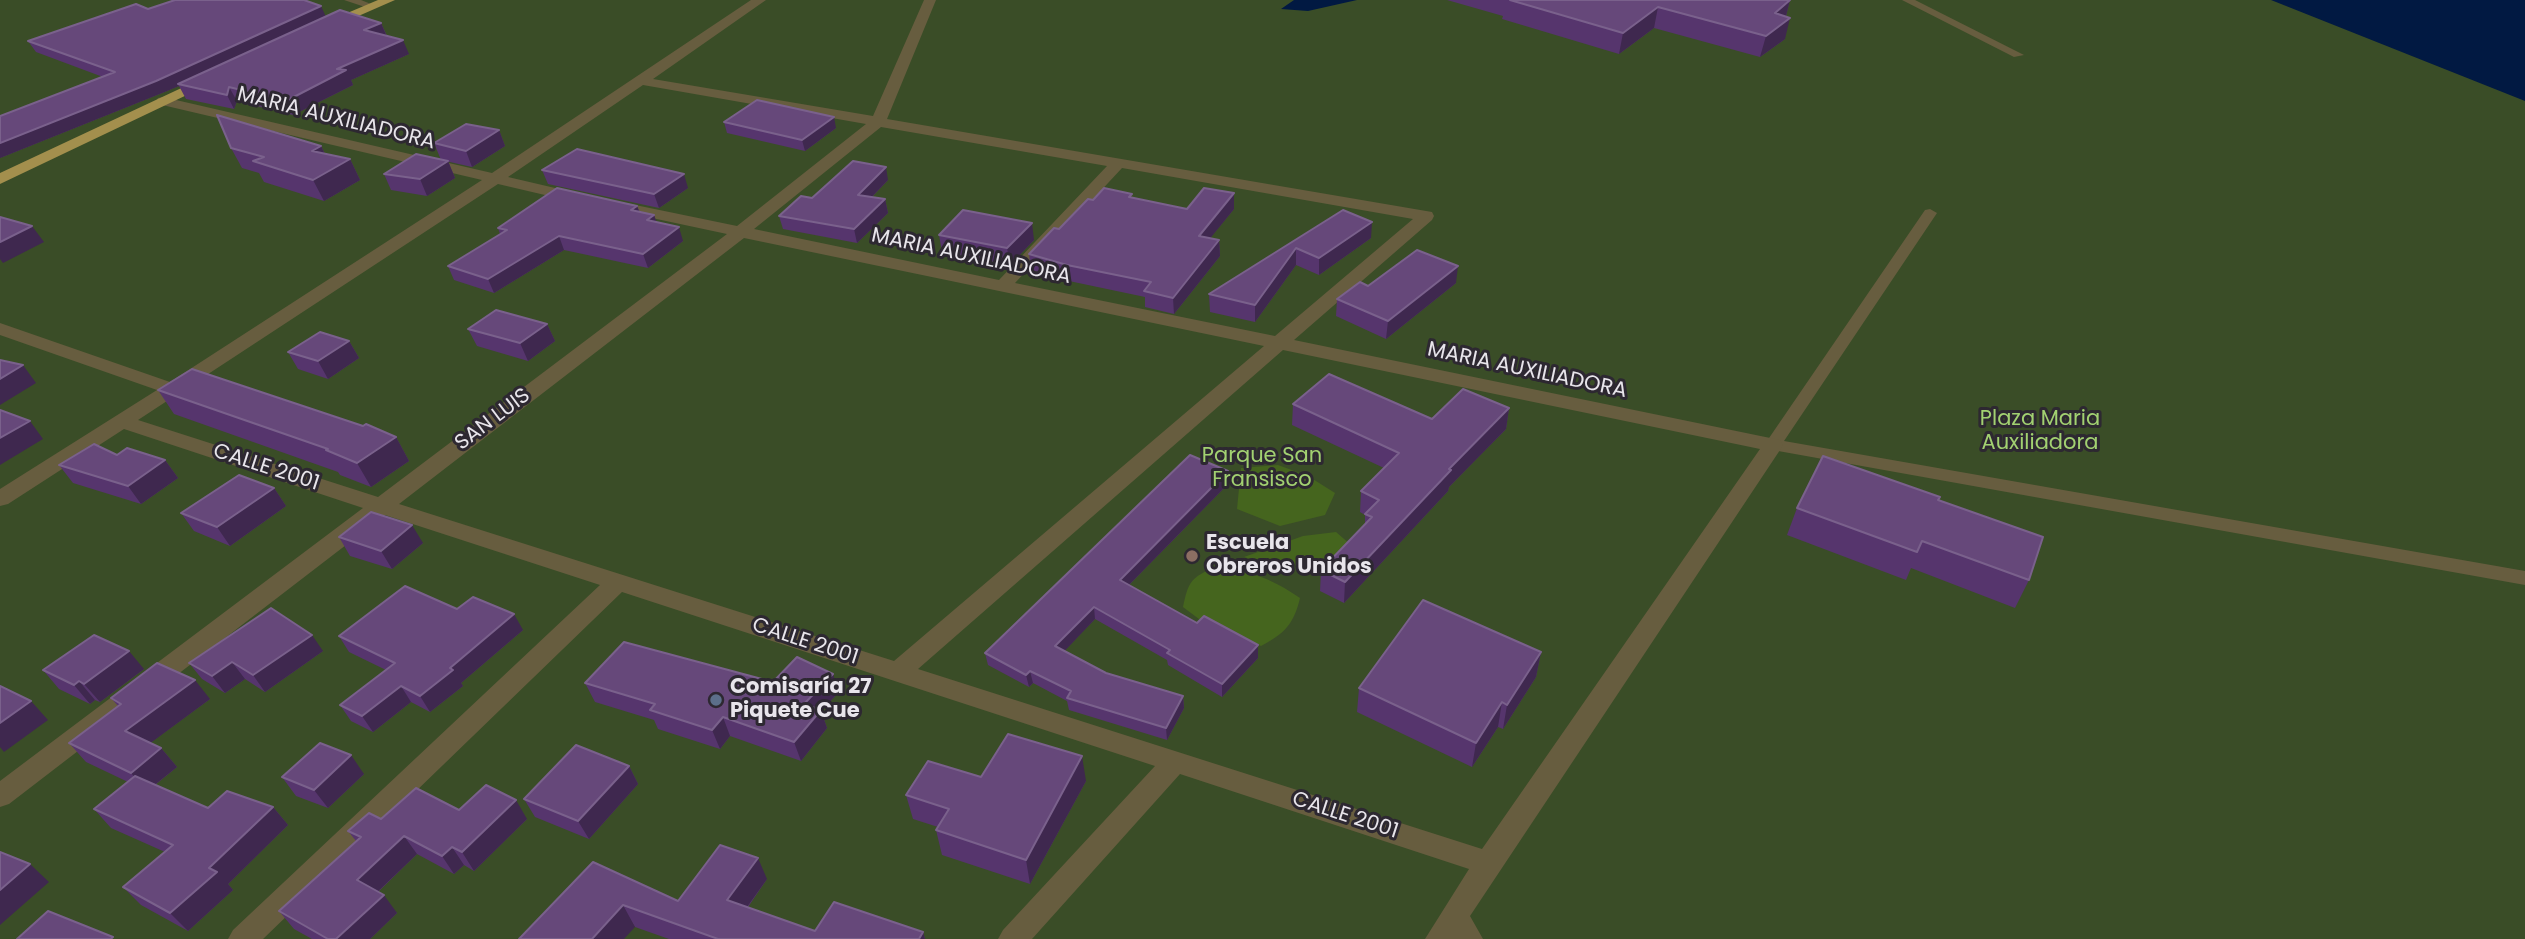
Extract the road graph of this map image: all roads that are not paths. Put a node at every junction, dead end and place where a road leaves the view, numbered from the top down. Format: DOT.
graph roads {
  1 [pos="349,0"];
  2 [pos="389,0"];
  3 [pos="760,0"];
  4 [pos="930,0"];
  5 [pos="1907,0"];
  6 [pos="371,6"];
  7 [pos="314,30"];
  8 [pos="2018,55"];
  9 [pos="226,71"];
  10 [pos="642,81"];
  11 [pos="163,101"];
  12 [pos="878,122"];
  13 [pos="1118,163"];
  14 [pos="0,179"];
  15 [pos="491,179"];
  16 [pos="1930,213"];
  17 [pos="739,233"];
  18 [pos="1002,287"];
  19 [pos="0,329"];
  20 [pos="1281,344"];
  21 [pos="172,389"];
  22 [pos="122,422"];
  23 [pos="1773,445"];
  24 [pos="0,499"];
  25 [pos="381,505"];
  26 [pos="2525,578"];
  27 [pos="618,582"];
  28 [pos="898,672"];
  29 [pos="1175,762"];
  30 [pos="0,796"];
  31 [pos="1488,863"];
  32 [pos="1454,932"];
  33 [pos="243,939"];
  34 [pos="1013,939"];
  1 -- 6 [label="lane"];
  2 -- 6 [label="main road"];
  3 -- 10 [label="street"];
  4 -- 12 [label="street, SAN LUIS"];
  5 -- 8 [label="lane"];
  6 -- 7 [label="main road"];
  9 -- 11 [label="main road"];
  10 -- 12 [label="street"];
  10 -- 15 [label="street"];
  11 -- 14 [label="main road"];
  11 -- 15 [label="street, MARIA AUXILIADORA"];
  12 -- 13 [label="street"];
  12 -- 17 [label="street, SAN LUIS"];
  13 -- 18 [label="street"];
  13 -- 20 [label="street"];
  15 -- 17 [label="street, MARIA AUXILIADORA"];
  15 -- 21 [label="street"];
  16 -- 23 [label="lane"];
  17 -- 18 [label="street, MARIA AUXILIADORA"];
  17 -- 25 [label="street, SAN LUIS"];
  18 -- 20 [label="street, MARIA AUXILIADORA"];
  19 -- 21 [label="street"];
  20 -- 23 [label="street, MARIA AUXILIADORA"];
  20 -- 28 [label="street"];
  21 -- 22 [label="street"];
  22 -- 24 [label="street"];
  22 -- 25 [label="street, CALLE 2001"];
  23 -- 26 [label="lane"];
  23 -- 31 [label="street"];
  25 -- 27 [label="street, CALLE 2001"];
  25 -- 30 [label="street, SAN LUIS"];
  27 -- 28 [label="street, CALLE 2001"];
  27 -- 33 [label="street"];
  28 -- 29 [label="street, CALLE 2001"];
  29 -- 31 [label="street, CALLE 2001"];
  29 -- 34 [label="street"];
  31 -- 32 [label="street"];
}
